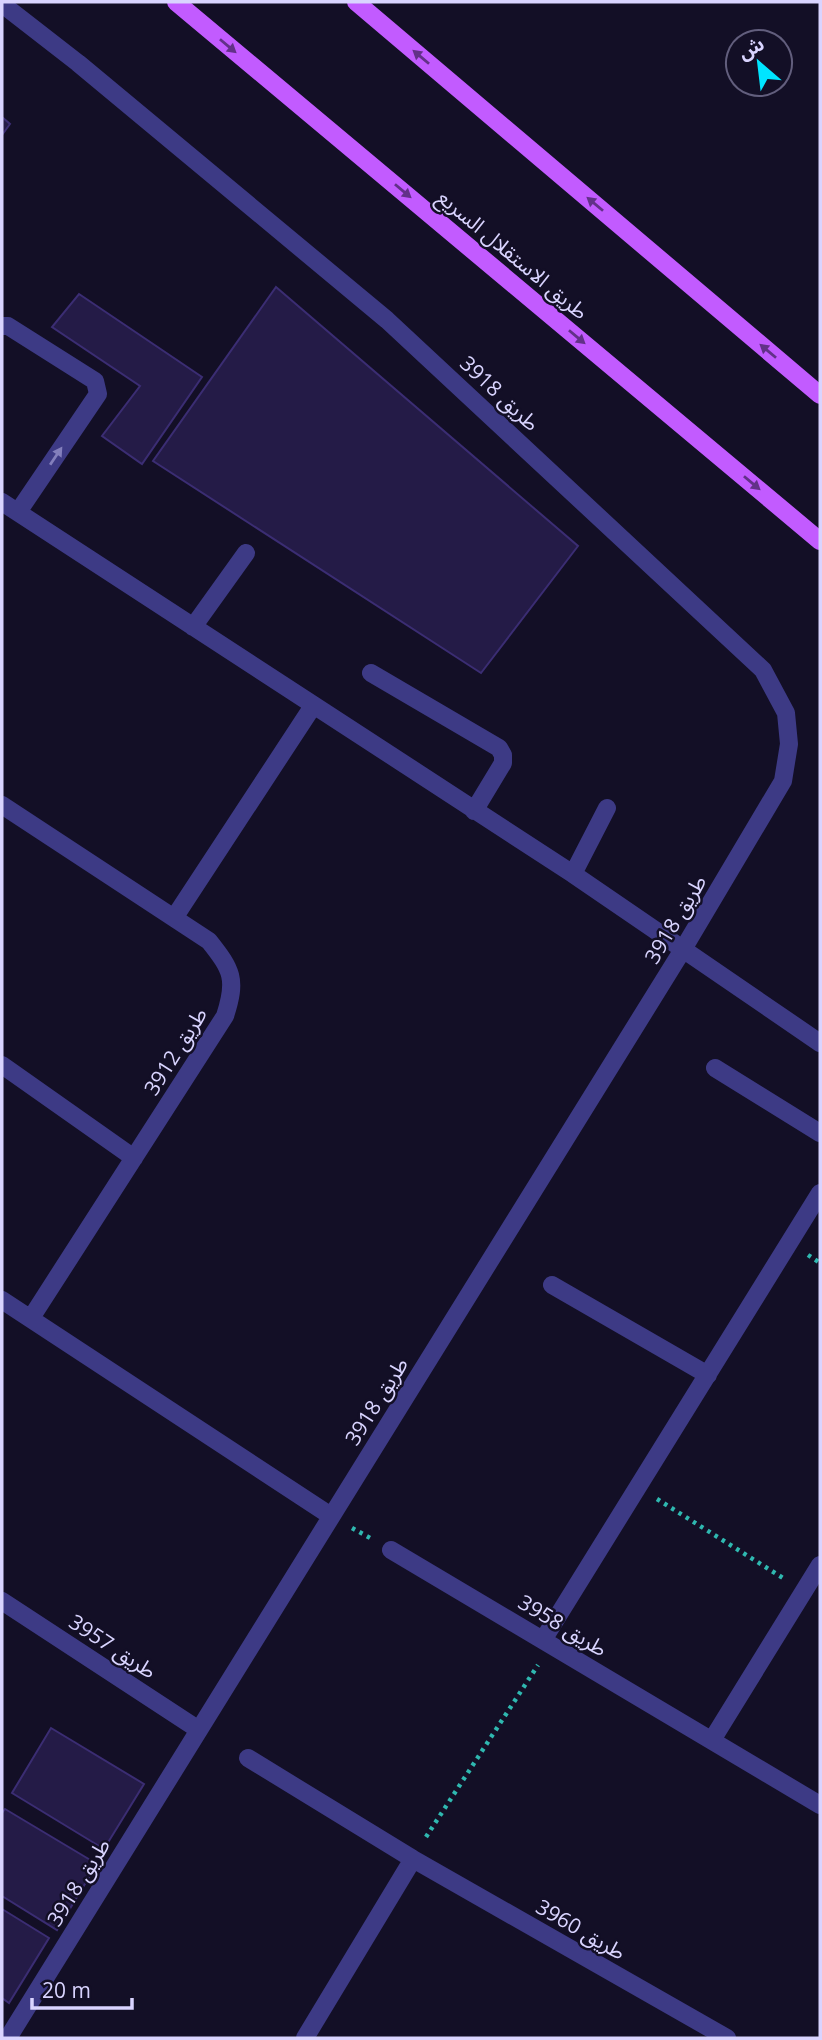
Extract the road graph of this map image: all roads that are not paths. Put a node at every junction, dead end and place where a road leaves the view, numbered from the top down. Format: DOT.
graph roads {
  1 [pos="176,2"];
  2 [pos="356,2"];
  3 [pos="2,4"];
  4 [pos="2,326"];
  5 [pos="820,395"];
  6 [pos="2,502"];
  7 [pos="18,512"];
  8 [pos="820,541"];
  9 [pos="246,553"];
  10 [pos="193,627"];
  11 [pos="371,673"];
  12 [pos="313,706"];
  13 [pos="2,806"];
  14 [pos="607,808"];
  15 [pos="474,811"];
  16 [pos="573,874"];
  17 [pos="174,918"];
  18 [pos="682,951"];
  19 [pos="820,1043"];
  20 [pos="2,1065"];
  21 [pos="715,1068"];
  22 [pos="820,1133"];
  23 [pos="134,1158"];
  24 [pos="820,1194"];
  25 [pos="552,1285"];
  26 [pos="2,1300"];
  27 [pos="31,1318"];
  28 [pos="708,1375"];
  29 [pos="331,1517"];
  30 [pos="391,1550"];
  31 [pos="820,1565"];
  32 [pos="2,1601"];
  33 [pos="547,1643"];
  34 [pos="199,1730"];
  35 [pos="712,1740"];
  36 [pos="248,1758"];
  37 [pos="820,1805"];
  38 [pos="413,1858"];
  39 [pos="8,2038"];
  40 [pos="305,2038"];
  41 [pos="727,2038"];
  1 -- 8 [label="main road, طريق الاستقلال السريع, one-way"];
  5 -- 2 [label="main road, one-way"];
  3 -- 18 [label="street, طريق 3918"];
  7 -- 4 [label="street, one-way"];
  6 -- 7 [label="street"];
  7 -- 10 [label="street"];
  9 -- 10 [label="street"];
  10 -- 12 [label="street"];
  11 -- 15 [label="street"];
  12 -- 15 [label="street"];
  12 -- 17 [label="street"];
  13 -- 17 [label="street, طريق 3912"];
  14 -- 16 [label="street"];
  15 -- 16 [label="street"];
  16 -- 18 [label="street"];
  17 -- 23 [label="street, طريق 3912"];
  18 -- 19 [label="street"];
  18 -- 29 [label="street, طريق 3918"];
  20 -- 23 [label="street"];
  21 -- 22 [label="street"];
  23 -- 27 [label="street, طريق 3912"];
  24 -- 28 [label="street"];
  25 -- 28 [label="street"];
  26 -- 27 [label="street"];
  27 -- 29 [label="street"];
  28 -- 33 [label="street"];
  29 -- 34 [label="street, طريق 3918"];
  30 -- 33 [label="street, طريق 3958"];
  31 -- 35 [label="street"];
  32 -- 34 [label="street, طريق 3957"];
  33 -- 35 [label="street, طريق 3958"];
  34 -- 39 [label="street, طريق 3918"];
  35 -- 37 [label="street, طريق 3958"];
  36 -- 38 [label="street, طريق 3960"];
  38 -- 40 [label="street"];
  38 -- 41 [label="street, طريق 3960"];
}
